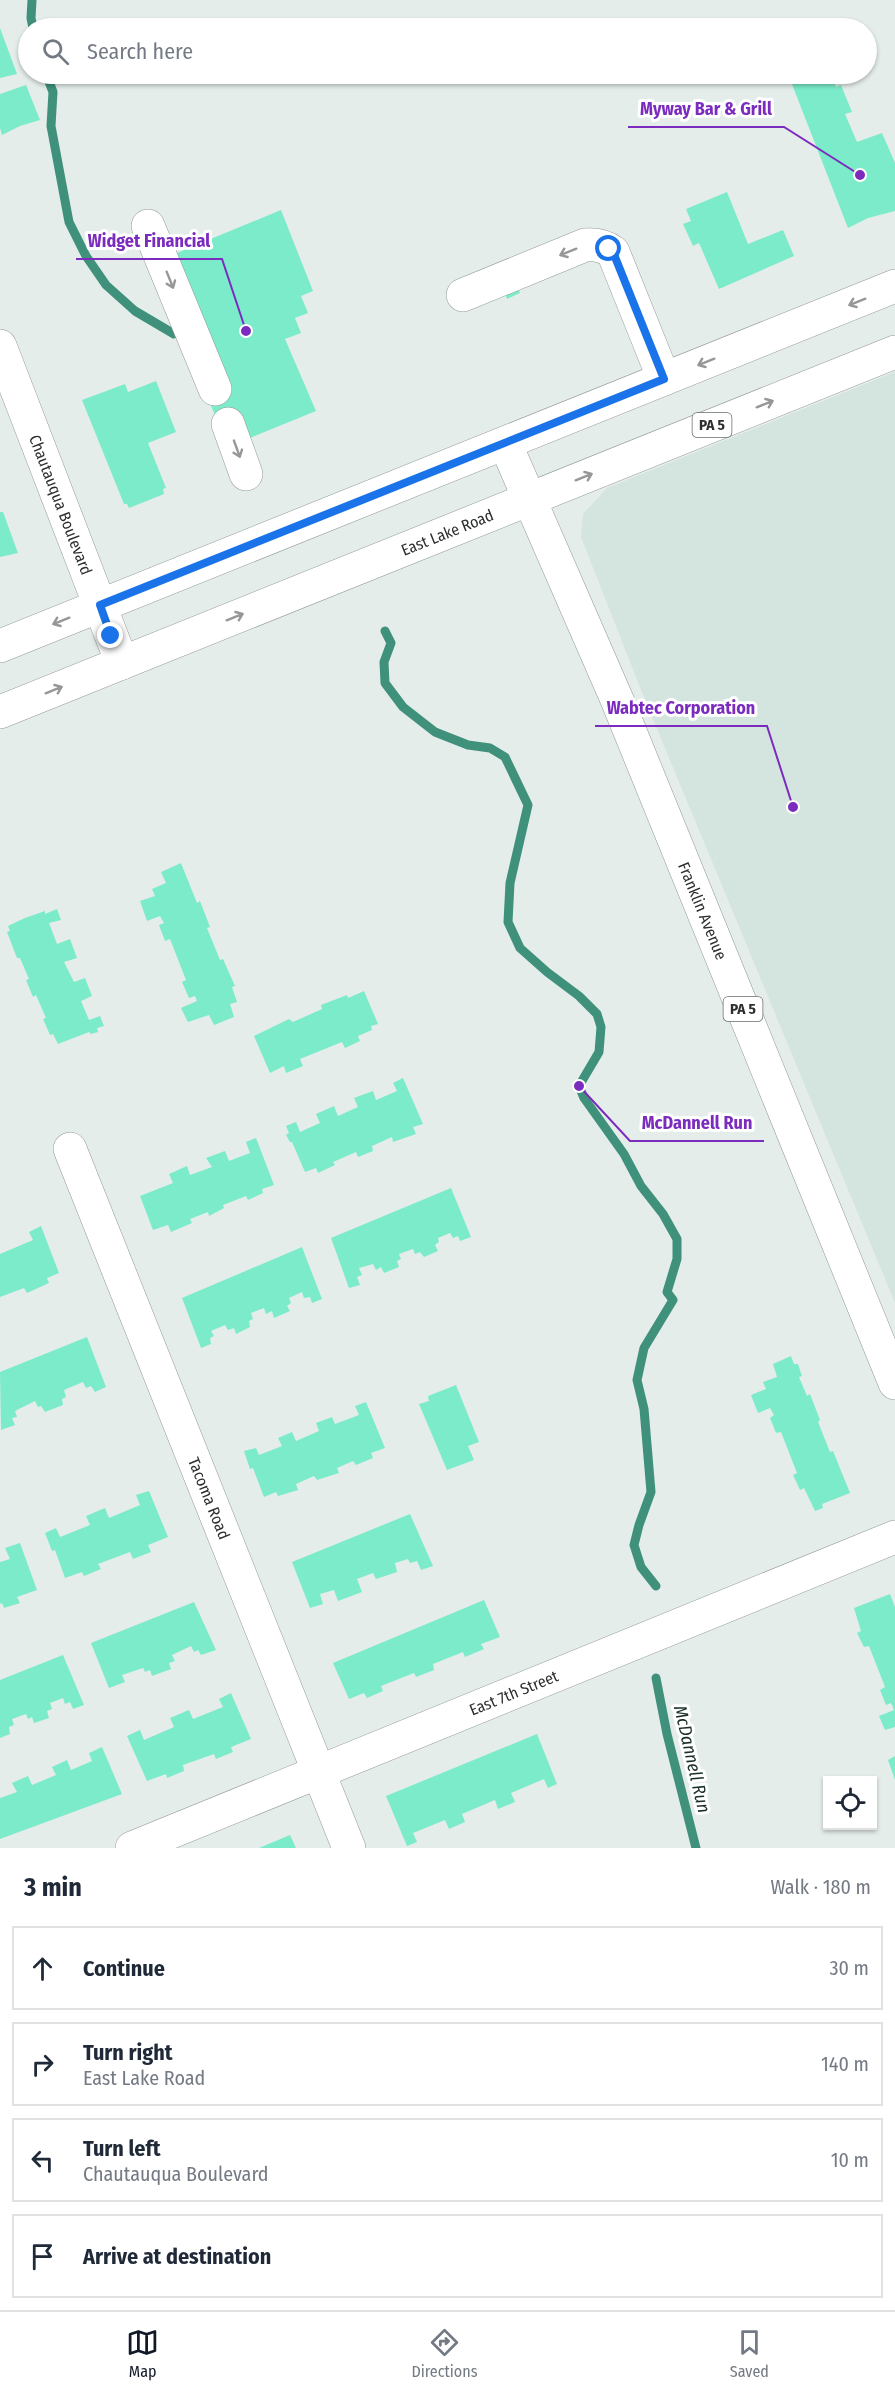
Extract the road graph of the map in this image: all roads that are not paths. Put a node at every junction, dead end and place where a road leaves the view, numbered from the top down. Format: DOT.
graph roads {
  1 [pos="148,226"];
  2 [pos="895,286"];
  3 [pos="464,295"];
  4 [pos="0,346"];
  5 [pos="895,352"];
  6 [pos="664,379"];
  7 [pos="215,389"];
  8 [pos="228,424"];
  9 [pos="505,443"];
  10 [pos="246,474"];
  11 [pos="530,499"];
  12 [pos="100,605"];
  13 [pos="0,646"];
  14 [pos="122,663"];
  15 [pos="0,712"];
  16 [pos="70,1149"];
  17 [pos="895,1383"];
  18 [pos="895,1537"];
  19 [pos="318,1773"];
  20 [pos="132,1848"];
  21 [pos="348,1848"];
  1 -- 7 [label="main road, one-way"];
  2 -- 6 [label="main road, one-way"];
  6 -- 3 [label="main road, one-way"];
  4 -- 12 [label="main road, Chautauqua Boulevard"];
  11 -- 5 [label="main road, East Lake Road / PA 5, one-way"];
  6 -- 9 [label="main road"];
  8 -- 10 [label="main road, one-way"];
  9 -- 11 [label="main road, Franklin Avenue / PA 5"];
  9 -- 12 [label="main road"];
  14 -- 11 [label="main road, East Lake Road, one-way"];
  11 -- 17 [label="main road, Franklin Avenue / PA 5"];
  12 -- 13 [label="main road, one-way"];
  12 -- 14 [label="main road, Chautauqua Boulevard"];
  15 -- 14 [label="main road, East Lake Road, one-way"];
  16 -- 19 [label="main road, Tacoma Road"];
  18 -- 19 [label="main road, East 7th Street"];
  19 -- 20 [label="main road, East 7th Street"];
  19 -- 21 [label="main road, Tacoma Road"];
}
